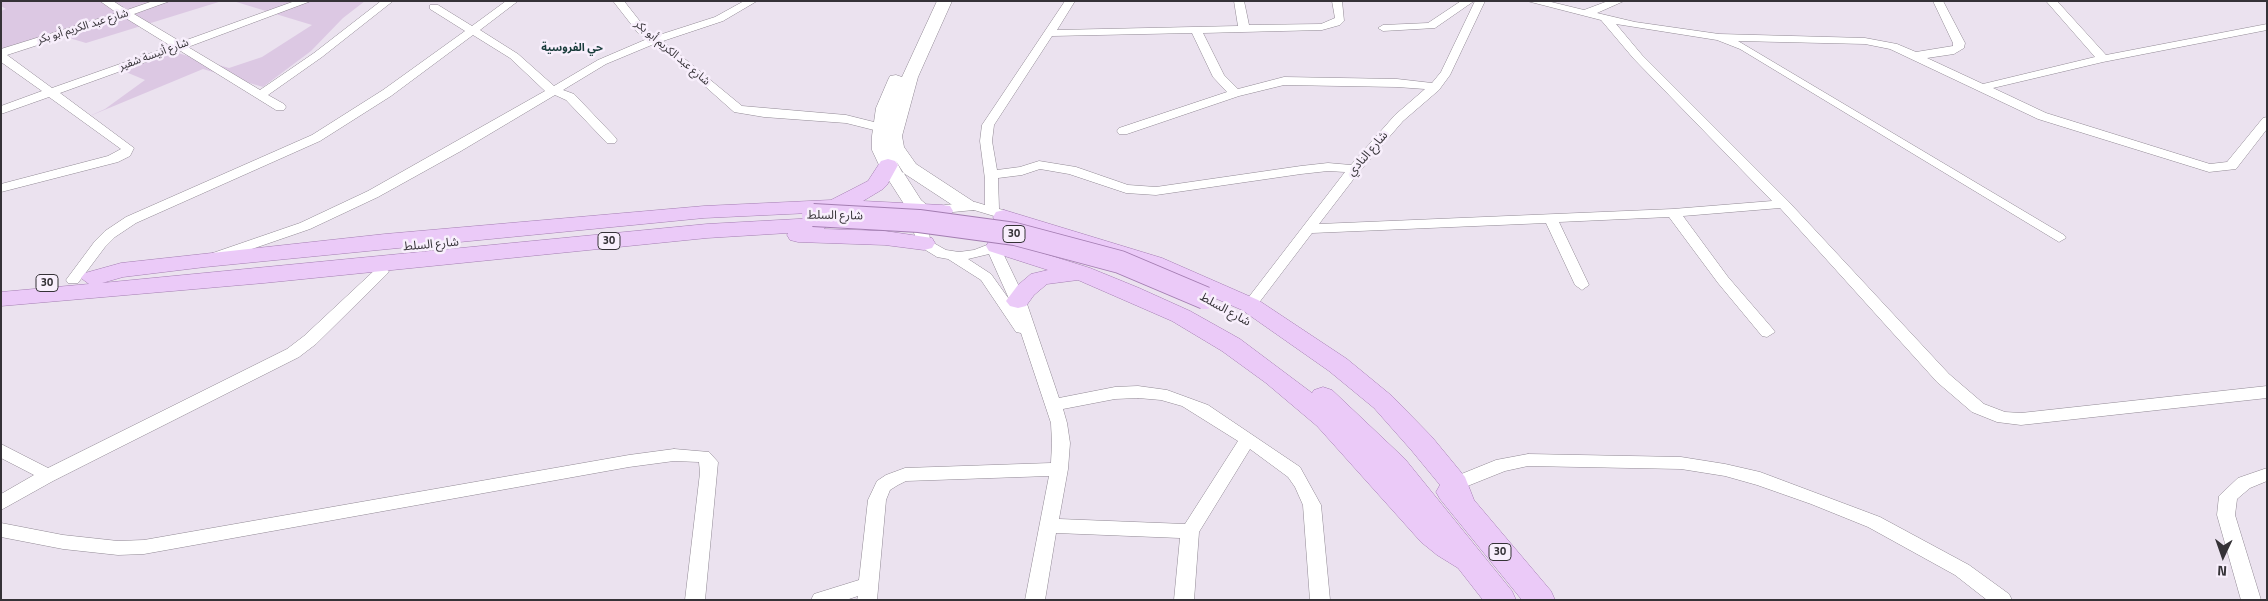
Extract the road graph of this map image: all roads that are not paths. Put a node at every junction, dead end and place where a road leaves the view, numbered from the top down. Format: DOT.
graph roads {
  1 [pos="105,1"];
  2 [pos="165,1"];
  3 [pos="306,1"];
  4 [pos="388,1"];
  5 [pos="513,1"];
  6 [pos="618,1"];
  7 [pos="752,1"];
  8 [pos="932,1"];
  9 [pos="945,1"];
  10 [pos="1238,1"];
  11 [pos="1337,1"];
  12 [pos="1470,1"];
  13 [pos="1480,1"];
  14 [pos="1532,1"];
  15 [pos="1620,1"];
  16 [pos="1938,1"];
  17 [pos="2051,1"];
  18 [pos="1066,2"];
  19 [pos="434,7"];
  20 [pos="1586,13"];
  21 [pos="124,15"];
  22 [pos="1605,18"];
  23 [pos="2267,27"];
  24 [pos="1244,28"];
  25 [pos="1383,28"];
  26 [pos="1196,29"];
  27 [pos="474,30"];
  28 [pos="1049,33"];
  29 [pos="1719,37"];
  30 [pos="655,40"];
  31 [pos="178,47"];
  32 [pos="1,55"];
  33 [pos="1914,56"];
  34 [pos="2103,59"];
  35 [pos="1435,87"];
  36 [pos="1979,88"];
  37 [pos="554,90"];
  38 [pos="53,92"];
  39 [pos="1236,93"];
  40 [pos="261,94"];
  41 [pos="280,107"];
  42 [pos="885,108"];
  43 [pos="1,110"];
  44 [pos="846,119"];
  45 [pos="2267,121"];
  46 [pos="882,128"];
  47 [pos="1122,131"];
  48 [pos="610,140"];
  49 [pos="888,165"];
  50 [pos="1354,169"];
  51 [pos="991,175"];
  52 [pos="1,188"];
  53 [pos="1783,204"];
  54 [pos="832,206"];
  55 [pos="967,206"];
  56 [pos="931,212"];
  57 [pos="1673,213"];
  58 [pos="998,214"];
  59 [pos="1551,219"];
  60 [pos="1309,229"];
  61 [pos="2059,238"];
  62 [pos="924,243"];
  63 [pos="995,247"];
  64 [pos="950,256"];
  65 [pos="205,260"];
  66 [pos="400,260"];
  67 [pos="1082,273"];
  68 [pos="83,279"];
  69 [pos="1582,285"];
  70 [pos="1,288"];
  71 [pos="1,299"];
  72 [pos="1018,301"];
  73 [pos="1198,303"];
  74 [pos="1250,305"];
  75 [pos="1767,332"];
  76 [pos="1031,345"];
  77 [pos="2267,392"];
  78 [pos="1054,405"];
  79 [pos="1248,439"];
  80 [pos="1,450"];
  81 [pos="1059,469"];
  82 [pos="2267,474"];
  83 [pos="47,476"];
  84 [pos="1458,494"];
  85 [pos="1,503"];
  86 [pos="1047,526"];
  87 [pos="1,530"];
  88 [pos="1190,531"];
  89 [pos="1470,560"];
  90 [pos="868,592"];
  91 [pos="696,600"];
  92 [pos="821,600"];
  93 [pos="1035,600"];
  94 [pos="1184,600"];
  95 [pos="1320,600"];
  96 [pos="1501,600"];
  97 [pos="1540,600"];
  98 [pos="2002,600"];
  99 [pos="2251,600"];
  1 -- 21 [label="street"];
  2 -- 21 [label="street, شارع عبد الكريم أبو بكر"];
  3 -- 31 [label="street, شارع أنيسة شقير"];
  4 -- 40 [label="street"];
  5 -- 27 [label="street"];
  6 -- 30 [label="street, شارع عبد الكريم أبو بكر"];
  7 -- 30 [label="street"];
  8 -- 42 [label="street"];
  9 -- 55 [label="street"];
  10 -- 24 [label="street"];
  11 -- 24 [label="street"];
  12 -- 25 [label="street"];
  13 -- 35 [label="street, شارع النادي"];
  14 -- 20 [label="street"];
  15 -- 20 [label="street"];
  16 -- 33 [label="street"];
  17 -- 34 [label="street"];
  18 -- 28 [label="street"];
  19 -- 27 [label="street"];
  20 -- 22 [label="street"];
  21 -- 31 [label="street"];
  21 -- 32 [label="street, شارع عبد الكريم أبو بكر"];
  22 -- 29 [label="street"];
  22 -- 53 [label="street"];
  23 -- 34 [label="street"];
  24 -- 26 [label="street"];
  26 -- 28 [label="street"];
  26 -- 39 [label="street"];
  27 -- 37 [label="street"];
  27 -- 68 [label="street"];
  28 -- 51 [label="street"];
  29 -- 33 [label="street"];
  29 -- 61 [label="street"];
  30 -- 37 [label="street"];
  30 -- 44 [label="street, شارع عبد الكريم أبو بكر"];
  31 -- 38 [label="street, شارع أنيسة شقير"];
  31 -- 40 [label="street"];
  32 -- 38 [label="street"];
  33 -- 36 [label="street"];
  34 -- 36 [label="street"];
  35 -- 39 [label="street"];
  35 -- 50 [label="street, شارع النادي"];
  36 -- 45 [label="street"];
  37 -- 48 [label="street"];
  37 -- 65 [label="street"];
  38 -- 43 [label="street, شارع أنيسة شقير"];
  38 -- 52 [label="street"];
  39 -- 47 [label="street"];
  40 -- 41 [label="street"];
  42 -- 44 [label="street, شارع عبد الكريم أبو بكر"];
  42 -- 46 [label="street"];
  44 -- 46 [label="street, شارع عبد الكريم أبو بكر"];
  46 -- 49 [label="street"];
  49 -- 54 [label="main road"];
  49 -- 56 [label="street"];
  50 -- 51 [label="street"];
  50 -- 60 [label="street, شارع النادي"];
  51 -- 58 [label="street"];
  53 -- 57 [label="street"];
  53 -- 77 [label="street"];
  54 -- 56 [label="main road"];
  54 -- 65 [label="main road"];
  55 -- 56 [label="street"];
  55 -- 58 [label="street"];
  56 -- 62 [label="street"];
  57 -- 59 [label="street"];
  57 -- 75 [label="street"];
  58 -- 63 [label="street"];
  58 -- 74 [label="main road"];
  59 -- 60 [label="street"];
  59 -- 69 [label="street"];
  60 -- 74 [label="street, شارع النادي"];
  62 -- 64 [label="street"];
  62 -- 66 [label="main road"];
  63 -- 64 [label="street"];
  63 -- 67 [label="main road"];
  63 -- 72 [label="street"];
  64 -- 76 [label="street"];
  65 -- 68 [label="main road"];
  66 -- 68 [label="main road, شارع السلط / 30"];
  66 -- 71 [label="main road, شارع السلط / 30"];
  66 -- 73 [label="main road, شارع السلط / 30"];
  66 -- 83 [label="street"];
  67 -- 72 [label="main road"];
  67 -- 89 [label="main road"];
  68 -- 70 [label="main road, شارع السلط / 30"];
  72 -- 76 [label="street"];
  73 -- 84 [label="main road, شارع السلط / 30"];
  73 -- 89 [label="main road, شارع السلط / 30"];
  74 -- 84 [label="main road"];
  76 -- 78 [label="street"];
  78 -- 79 [label="street"];
  78 -- 81 [label="street"];
  79 -- 88 [label="street"];
  79 -- 95 [label="street"];
  80 -- 83 [label="street"];
  81 -- 86 [label="street"];
  81 -- 90 [label="street"];
  82 -- 99 [label="street"];
  83 -- 85 [label="street"];
  84 -- 97 [label="main road, شارع السلط / 30"];
  84 -- 98 [label="street"];
  86 -- 88 [label="street"];
  86 -- 93 [label="street"];
  87 -- 91 [label="street"];
  88 -- 94 [label="street"];
  89 -- 96 [label="main road, شارع السلط / 30"];
  90 -- 92 [label="street"];
}
